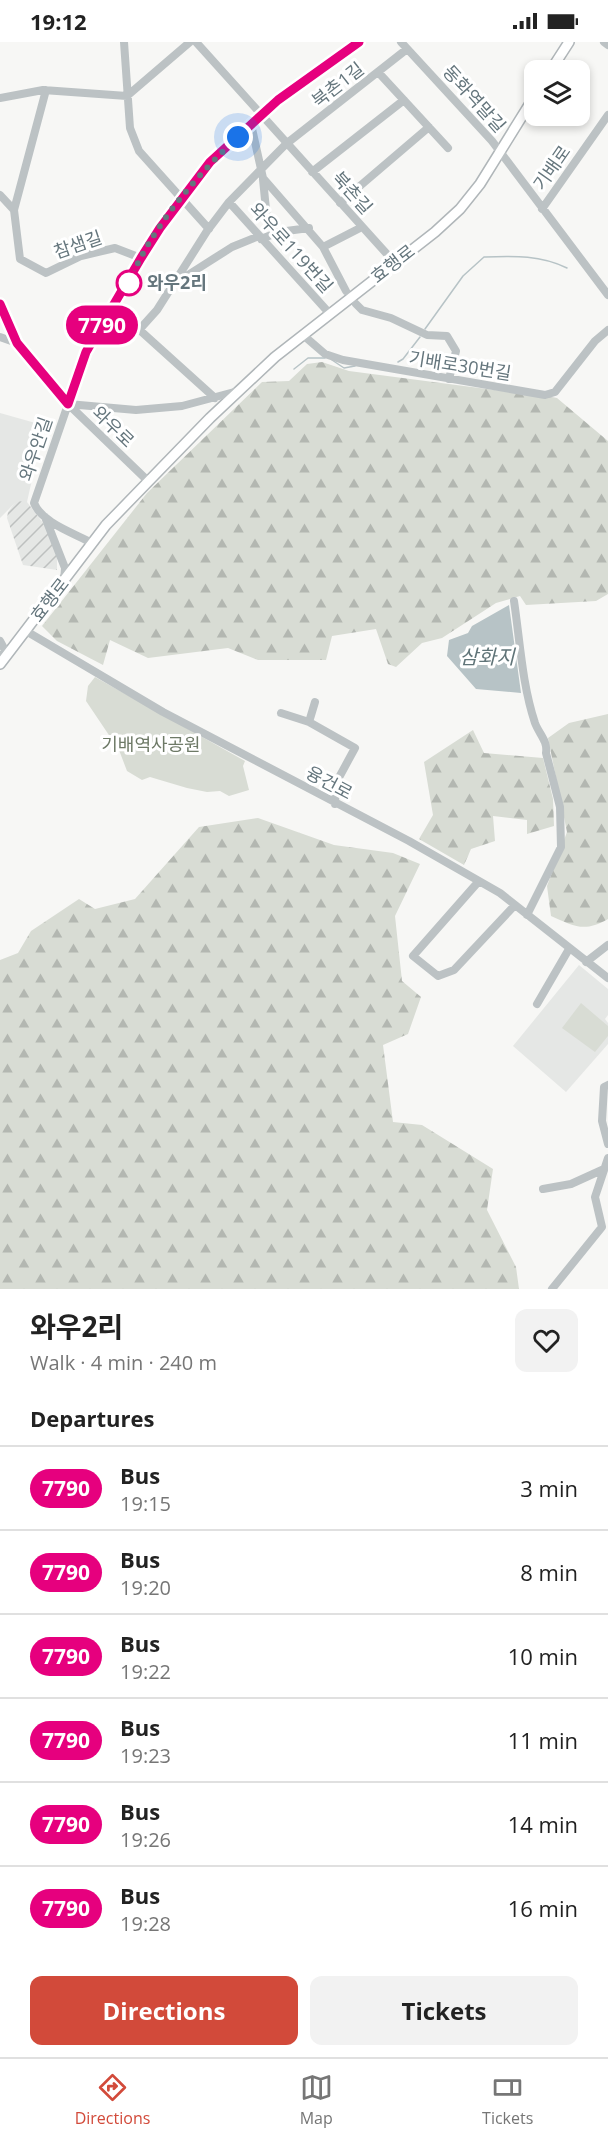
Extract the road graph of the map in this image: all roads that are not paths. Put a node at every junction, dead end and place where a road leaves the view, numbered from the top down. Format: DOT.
graph roads {
  1 [pos="124,42"];
  2 [pos="190,42"];
  3 [pos="196,42"];
  4 [pos="359,42"];
  5 [pos="401,42"];
  6 [pos="569,42"];
  7 [pos="604,42"];
  8 [pos="608,45"];
  9 [pos="407,49"];
  10 [pos="557,60"];
  11 [pos="378,72"];
  12 [pos="46,90"];
  13 [pos="127,96"];
  14 [pos="0,98"];
  15 [pos="404,100"];
  16 [pos="524,113"];
  17 [pos="262,115"];
  18 [pos="608,116"];
  19 [pos="251,124"];
  20 [pos="429,127"];
  21 [pos="286,144"];
  22 [pos="448,148"];
  23 [pos="500,151"];
  24 [pos="261,167"];
  25 [pos="312,172"];
  26 [pos="263,178"];
  27 [pos="0,195"];
  28 [pos="181,200"];
  29 [pos="229,202"];
  30 [pos="340,203"];
  31 [pos="542,209"];
  32 [pos="14,210"];
  33 [pos="362,226"];
  34 [pos="309,228"];
  35 [pos="208,229"];
  36 [pos="276,233"];
  37 [pos="260,238"];
  38 [pos="323,247"];
  39 [pos="141,258"];
  40 [pos="395,263"];
  41 [pos="174,284"];
  42 [pos="346,291"];
  43 [pos="608,295"];
  44 [pos="0,304"];
  45 [pos="356,304"];
  46 [pos="113,306"];
  47 [pos="330,314"];
  48 [pos="140,330"];
  49 [pos="608,330"];
  50 [pos="303,335"];
  51 [pos="0,337"];
  52 [pos="17,343"];
  53 [pos="449,379"];
  54 [pos="239,390"];
  55 [pos="214,397"];
  56 [pos="68,404"];
  57 [pos="223,405"];
  58 [pos="148,480"];
  59 [pos="45,518"];
  60 [pos="92,543"];
  61 [pos="64,582"];
  62 [pos="514,601"];
  63 [pos="36,618"];
  64 [pos="26,631"];
  65 [pos="42,640"];
  66 [pos="0,641"];
  67 [pos="4,654"];
  68 [pos="0,664"];
  69 [pos="315,702"];
  70 [pos="281,713"];
  71 [pos="309,722"];
  72 [pos="335,804"];
  73 [pos="479,881"];
  74 [pos="515,905"];
  75 [pos="527,915"];
  76 [pos="608,945"];
  77 [pos="569,949"];
  78 [pos="586,962"];
  79 [pos="608,978"];
  80 [pos="537,1004"];
  81 [pos="608,1085"];
  82 [pos="608,1144"];
  83 [pos="608,1158"];
  84 [pos="604,1169"];
  85 [pos="543,1188"];
  86 [pos="552,1289"];
  1 -- 13 [label="street"];
  2 -- 13 [label="street"];
  3 -- 17 [label="street, 북촌길"];
  4 -- 17 [label="street, 와우안길"];
  5 -- 9 [label="street, 동화역말길"];
  6 -- 10 [label="main road"];
  7 -- 8 [label="street"];
  9 -- 11 [label="street, 북촌1길"];
  9 -- 23 [label="street, 동화역말길"];
  11 -- 15 [label="street"];
  11 -- 21 [label="street, 북촌1길"];
  12 -- 13 [label="street"];
  12 -- 14 [label="street"];
  12 -- 32 [label="street, 참샘길"];
  13 -- 28 [label="street"];
  15 -- 20 [label="street"];
  15 -- 25 [label="street"];
  16 -- 23 [label="main road, 효행로"];
  17 -- 19 [label="street, 와우안길"];
  17 -- 21 [label="street, 북촌길"];
  18 -- 31 [label="street, 기배로"];
  19 -- 24 [label="street, 와우로119번길"];
  19 -- 28 [label="street, 와우안길"];
  20 -- 22 [label="street"];
  20 -- 30 [label="street"];
  21 -- 24 [label="street, 와우로119번길"];
  21 -- 25 [label="street, 북촌길"];
  23 -- 31 [label="street, 기배로"];
  23 -- 40 [label="main road, 효행로"];
  24 -- 26 [label="street, 와우로119번길"];
  24 -- 29 [label="street, 와우로119번길"];
  25 -- 30 [label="street, 북촌길"];
  26 -- 34 [label="street, 와우로119번길"];
  26 -- 36 [label="street, 와우로119번길"];
  27 -- 32 [label="street"];
  28 -- 35 [label="street"];
  28 -- 39 [label="street, 와우안길"];
  29 -- 35 [label="street, 와우로119번길"];
  29 -- 37 [label="street, 와우로119번길"];
  30 -- 33 [label="street, 북촌길"];
  31 -- 43 [label="street, 기배로"];
  32 -- 39 [label="street, 참샘길"];
  33 -- 38 [label="street"];
  33 -- 40 [label="street, 북촌길"];
  34 -- 36 [label="street"];
  34 -- 38 [label="street, 와우로119번길"];
  35 -- 41 [label="street, 와우로119번길"];
  36 -- 37 [label="street"];
  37 -- 41 [label="street"];
  37 -- 47 [label="street, 와우로119번길"];
  38 -- 42 [label="street, 와우로119번길"];
  39 -- 46 [label="street, 와우안길"];
  40 -- 47 [label="main road, 효행로"];
  41 -- 48 [label="street, 와우로119번길"];
  44 -- 52 [label="street, 와우로"];
  45 -- 53 [label="street"];
  46 -- 48 [label="street"];
  46 -- 56 [label="street, 와우안길"];
  47 -- 50 [label="main road, 효행로"];
  48 -- 55 [label="street"];
  49 -- 53 [label="street, 기배로30번길"];
  50 -- 53 [label="street, 기배로30번길"];
  50 -- 54 [label="main road, 효행로"];
  51 -- 52 [label="street"];
  52 -- 56 [label="street, 와우로"];
  54 -- 55 [label="street, 와우안길"];
  54 -- 57 [label="main road, 효행로"];
  55 -- 56 [label="street, 와우안길"];
  55 -- 57 [label="street"];
  56 -- 58 [label="street, 와우로"];
  56 -- 59 [label="street, 와우안길"];
  57 -- 58 [label="main road, 효행로"];
  58 -- 60 [label="main road, 효행로"];
  59 -- 60 [label="street"];
  59 -- 61 [label="street"];
  60 -- 61 [label="main road, 효행로"];
  61 -- 63 [label="main road, 효행로"];
  62 -- 75 [label="street"];
  63 -- 64 [label="main road, 효행로"];
  63 -- 65 [label="street"];
  64 -- 65 [label="street, 융건로"];
  64 -- 67 [label="main road, 효행로"];
  65 -- 72 [label="street, 융건로"];
  66 -- 67 [label="street"];
  67 -- 68 [label="main road, 효행로"];
  69 -- 71 [label="street"];
  70 -- 71 [label="street"];
  71 -- 72 [label="street"];
  72 -- 73 [label="street, 융건로"];
  73 -- 74 [label="street, 융건로"];
  73 -- 74 [label="street"];
  74 -- 75 [label="street, 융건로"];
  75 -- 77 [label="street, 융건로"];
  76 -- 78 [label="street"];
  77 -- 78 [label="street, 융건로"];
  77 -- 80 [label="street"];
  78 -- 79 [label="street, 융건로"];
  81 -- 82 [label="street"];
  83 -- 84 [label="street"];
  84 -- 85 [label="street"];
  84 -- 86 [label="street"];
}
